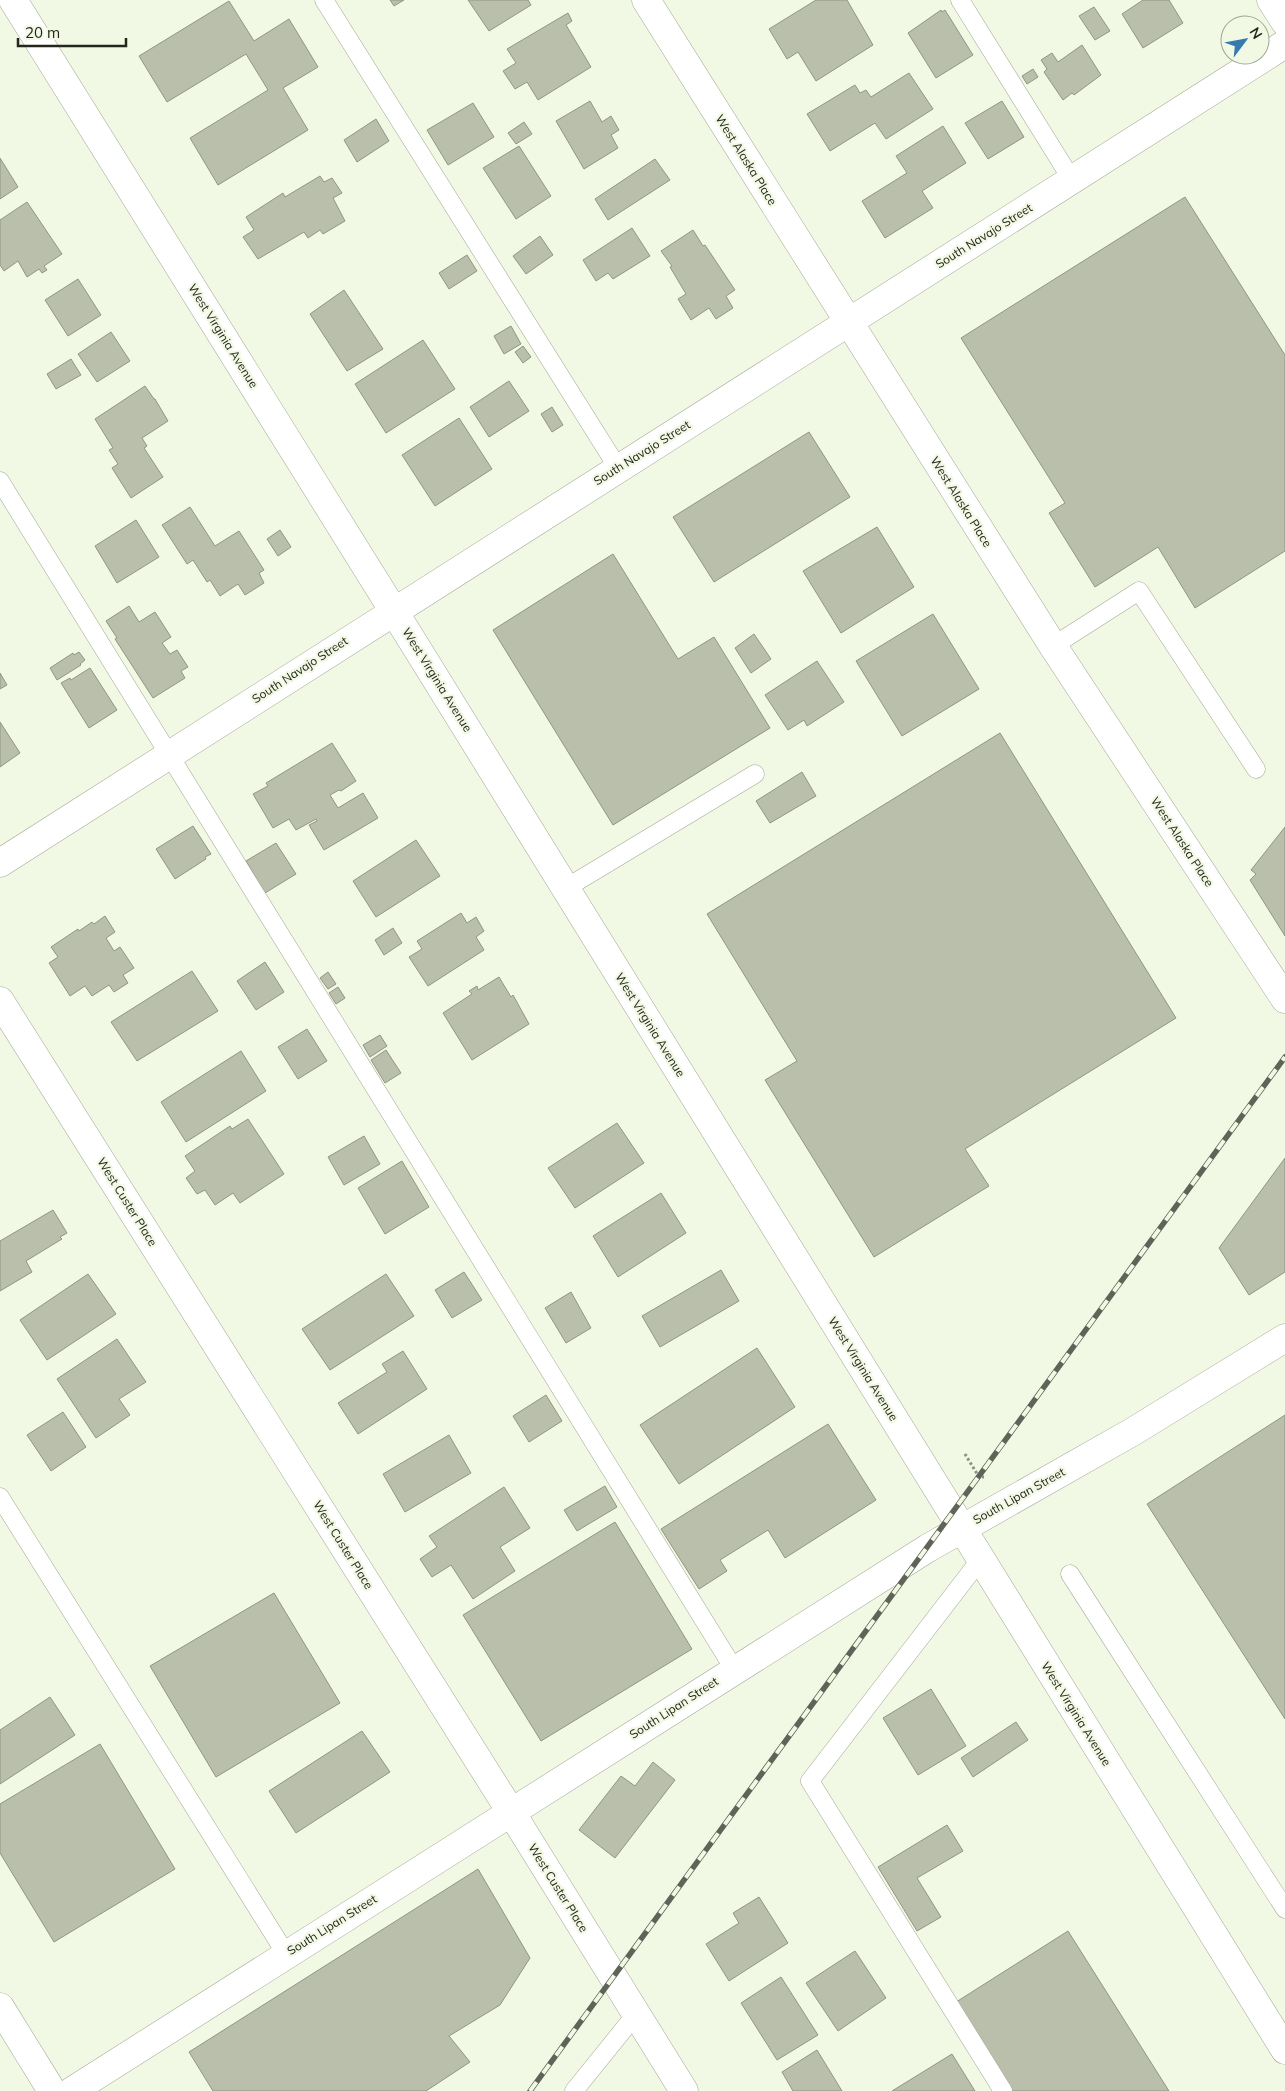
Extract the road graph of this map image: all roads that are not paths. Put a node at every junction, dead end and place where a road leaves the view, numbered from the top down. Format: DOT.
graph roads {
  1 [pos="13,0"];
  2 [pos="324,0"];
  3 [pos="646,0"];
  4 [pos="960,0"];
  5 [pos="1271,0"];
  6 [pos="1285,22"];
  7 [pos="1285,44"];
  8 [pos="1072,180"];
  9 [pos="848,323"];
  10 [pos="618,468"];
  11 [pos="0,481"];
  12 [pos="394,610"];
  13 [pos="1052,646"];
  14 [pos="170,754"];
  15 [pos="1256,769"];
  16 [pos="755,774"];
  17 [pos="0,863"];
  18 [pos="566,888"];
  19 [pos="0,1000"];
  20 [pos="1285,1000"];
  21 [pos="1285,1338"];
  22 [pos="0,1497"];
  23 [pos="961,1528"];
  24 [pos="980,1560"];
  25 [pos="1070,1574"];
  26 [pos="734,1669"];
  27 [pos="511,1812"];
  28 [pos="1285,1909"];
  29 [pos="286,1954"];
  30 [pos="0,2007"];
  31 [pos="636,2014"];
  32 [pos="1285,2050"];
  33 [pos="52,2091"];
  34 [pos="72,2091"];
  35 [pos="574,2091"];
  36 [pos="684,2091"];
  37 [pos="1003,2091"];
  1 -- 12 [label="street, West Virginia Avenue"];
  2 -- 10 [label="lane"];
  3 -- 9 [label="street, West Alaska Place"];
  4 -- 8 [label="lane"];
  5 -- 6 [label="street"];
  7 -- 8 [label="street, South Navajo Street"];
  8 -- 9 [label="street, South Navajo Street"];
  9 -- 10 [label="street, South Navajo Street"];
  9 -- 13 [label="street, West Alaska Place"];
  10 -- 12 [label="street, South Navajo Street"];
  11 -- 14 [label="lane"];
  12 -- 14 [label="street, South Navajo Street"];
  12 -- 18 [label="street, West Virginia Avenue"];
  13 -- 15 [label="lane"];
  13 -- 20 [label="street, West Alaska Place"];
  14 -- 17 [label="street, South Navajo Street"];
  14 -- 26 [label="lane"];
  16 -- 18 [label="lane"];
  18 -- 23 [label="street, West Virginia Avenue"];
  19 -- 27 [label="street, West Custer Place"];
  21 -- 23 [label="street, South Lipan Street"];
  22 -- 29 [label="lane"];
  23 -- 24 [label="street, West Virginia Avenue"];
  23 -- 26 [label="street, South Lipan Street"];
  24 -- 32 [label="street, West Virginia Avenue"];
  24 -- 37 [label="lane"];
  25 -- 28 [label="lane"];
  26 -- 27 [label="street, South Lipan Street"];
  27 -- 29 [label="street, South Lipan Street"];
  27 -- 31 [label="street, West Custer Place"];
  29 -- 34 [label="street, South Lipan Street"];
  30 -- 33 [label="street"];
  31 -- 35 [label="lane"];
  31 -- 36 [label="street, West Custer Place"];
}
